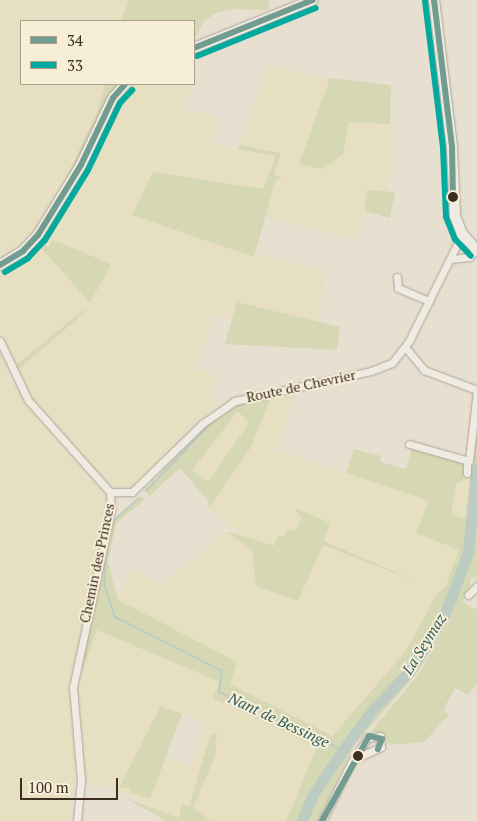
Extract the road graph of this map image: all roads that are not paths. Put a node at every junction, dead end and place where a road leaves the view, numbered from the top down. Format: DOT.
graph roads {
  1 [pos="313,0"];
  2 [pos="434,0"];
  3 [pos="195,48"];
  4 [pos="124,85"];
  5 [pos="462,234"];
  6 [pos="477,249"];
  7 [pos="451,259"];
  8 [pos="0,265"];
  9 [pos="397,277"];
  10 [pos="429,301"];
  11 [pos="0,340"];
  12 [pos="405,347"];
  13 [pos="477,391"];
  14 [pos="409,444"];
  15 [pos="467,461"];
  16 [pos="467,473"];
  17 [pos="110,492"];
  18 [pos="477,586"];
  19 [pos="468,595"];
  20 [pos="354,759"];
  21 [pos="76,821"];
  22 [pos="322,821"];
  1 -- 3 [label="street"];
  2 -- 5 [label="street"];
  4 -- 8 [label="street"];
  5 -- 6 [label="street"];
  5 -- 7 [label="street, Route de Chevrier"];
  6 -- 7 [label="street"];
  7 -- 10 [label="street, Route de Chevrier"];
  9 -- 10 [label="street"];
  10 -- 12 [label="street, Route de Chevrier"];
  11 -- 17 [label="street, Chemin des Princes"];
  12 -- 13 [label="street"];
  12 -- 17 [label="street, Route de Chevrier"];
  13 -- 15 [label="street"];
  14 -- 15 [label="street"];
  15 -- 16 [label="street"];
  17 -- 21 [label="street, Chemin des Princes"];
  18 -- 19 [label="street"];
  20 -- 20 [label="street"];
  20 -- 22 [label="street"];
}
